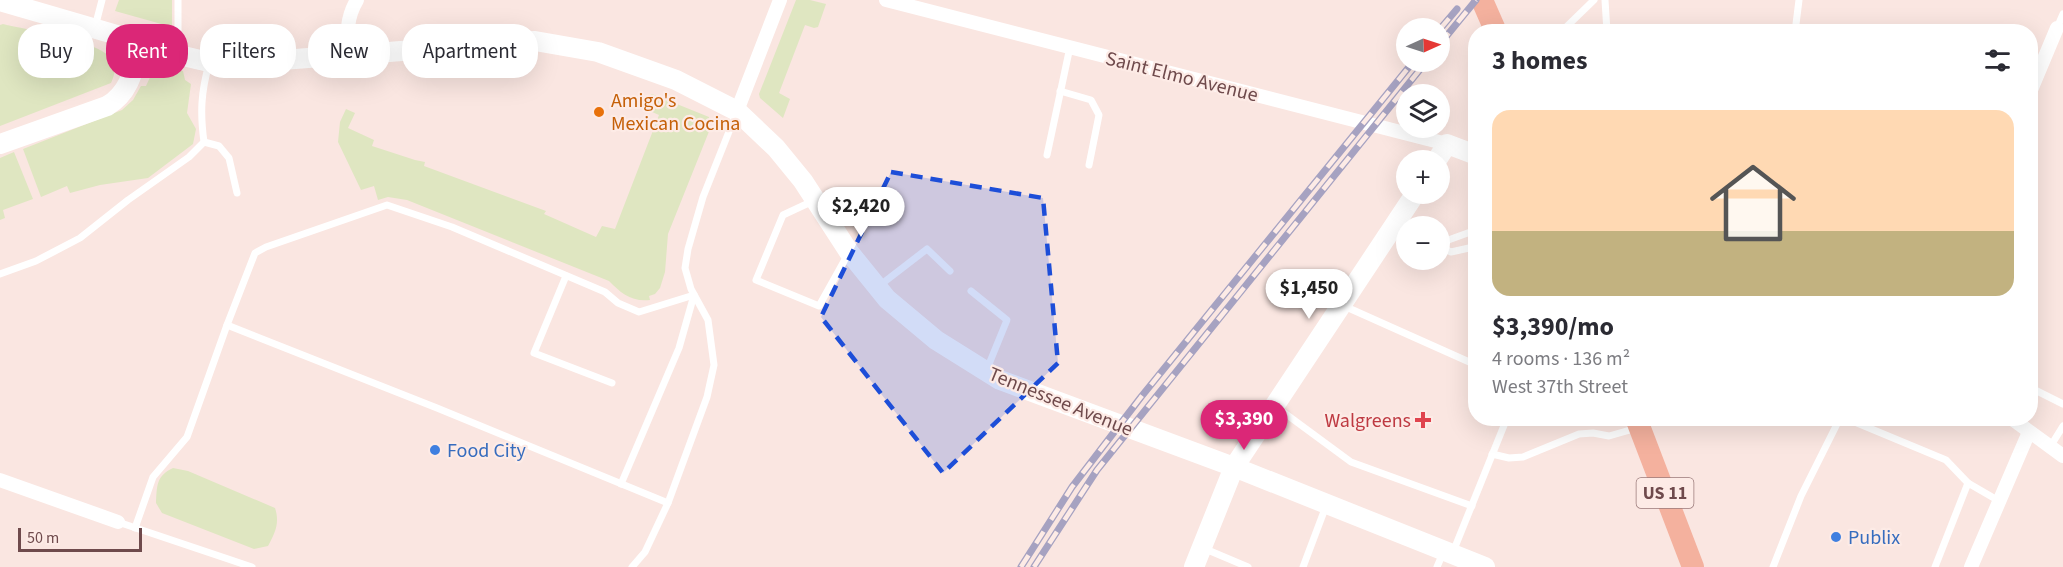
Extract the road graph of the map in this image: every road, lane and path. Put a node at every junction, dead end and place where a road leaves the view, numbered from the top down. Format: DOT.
graph roads {
  1 [pos="102,0"];
  2 [pos="178,0"];
  3 [pos="357,0"];
  4 [pos="780,0"];
  5 [pos="886,0"];
  6 [pos="1482,0"];
  7 [pos="1594,0"];
  8 [pos="1605,0"];
  9 [pos="1799,0"];
  10 [pos="26,4"];
  11 [pos="1,5"];
  12 [pos="2063,15"];
  13 [pos="80,24"];
  14 [pos="178,24"];
  15 [pos="347,24"];
  16 [pos="1492,24"];
  17 [pos="1569,24"];
  18 [pos="1606,24"];
  19 [pos="1796,24"];
  20 [pos="2057,28"];
  21 [pos="94,29"];
  22 [pos="106,32"];
  23 [pos="1070,47"];
  24 [pos="390,53"];
  25 [pos="2038,73"];
  26 [pos="130,78"];
  27 [pos="205,78"];
  28 [pos="1060,91"];
  29 [pos="737,111"];
  30 [pos="204,142"];
  31 [pos="0,144"];
  32 [pos="1435,150"];
  33 [pos="1450,153"];
  34 [pos="1468,154"];
  35 [pos="1047,155"];
  36 [pos="1089,165"];
  37 [pos="237,193"];
  38 [pos="816,200"];
  39 [pos="1410,204"];
  40 [pos="1468,233"];
  41 [pos="1450,241"];
  42 [pos="1468,248"];
  43 [pos="1450,251"];
  44 [pos="849,252"];
  45 [pos="950,271"];
  46 [pos="0,274"];
  47 [pos="566,276"];
  48 [pos="877,288"];
  49 [pos="971,291"];
  50 [pos="694,295"];
  51 [pos="1341,305"];
  52 [pos="226,325"];
  53 [pos="1468,361"];
  54 [pos="986,371"];
  55 [pos="612,383"];
  56 [pos="2038,392"];
  57 [pos="2063,404"];
  58 [pos="1274,406"];
  59 [pos="1504,426"];
  60 [pos="1631,426"];
  61 [pos="1639,426"];
  62 [pos="1836,426"];
  63 [pos="1864,426"];
  64 [pos="2021,426"];
  65 [pos="2063,426"];
  66 [pos="2029,432"];
  67 [pos="2050,447"];
  68 [pos="1492,454"];
  69 [pos="2063,456"];
  70 [pos="1234,467"];
  71 [pos="0,480"];
  72 [pos="1968,483"];
  73 [pos="621,484"];
  74 [pos="1999,501"];
  75 [pos="668,503"];
  76 [pos="1326,504"];
  77 [pos="1472,506"];
  78 [pos="118,522"];
  79 [pos="135,528"];
  80 [pos="1202,548"];
  81 [pos="1444,557"];
  82 [pos="1233,564"];
  83 [pos="252,567"];
  84 [pos="632,567"];
  85 [pos="1194,567"];
  86 [pos="1248,567"];
  87 [pos="1303,567"];
  88 [pos="1485,567"];
  89 [pos="1694,567"];
  90 [pos="1773,567"];
  91 [pos="1935,567"];
  92 [pos="1971,567"];
  1 -- 21 [label="lane"];
  2 -- 14 [label="lane"];
  3 -- 15 [label="street"];
  4 -- 29 [label="street"];
  5 -- 23 [label="street, Saint Elmo Avenue"];
  6 -- 16 [label="main road"];
  7 -- 17 [label="lane"];
  8 -- 18 [label="lane"];
  9 -- 19 [label="lane"];
  10 -- 11 [label="main road, Tennessee Avenue"];
  10 -- 13 [label="main road, Tennessee Avenue"];
  12 -- 20 [label="lane"];
  20 -- 25 [label="street"];
  21 -- 22 [label="main road, Tennessee Avenue"];
  23 -- 28 [label="lane"];
  23 -- 32 [label="street, Saint Elmo Avenue"];
  24 -- 29 [label="main road, Tennessee Avenue"];
  26 -- 31 [label="main road"];
  27 -- 30 [label="lane"];
  28 -- 35 [label="lane"];
  28 -- 36 [label="lane"];
  29 -- 38 [label="main road, Tennessee Avenue"];
  29 -- 50 [label="lane"];
  30 -- 37 [label="lane"];
  30 -- 46 [label="lane"];
  33 -- 34 [label="main road, Saint Elmo Avenue"];
  38 -- 44 [label="main road, Tennessee Avenue"];
  38 -- 44 [label="lane"];
  39 -- 51 [label="main road"];
  40 -- 41 [label="lane"];
  42 -- 43 [label="lane"];
  44 -- 48 [label="main road, Tennessee Avenue"];
  45 -- 48 [label="lane"];
  47 -- 50 [label="lane"];
  47 -- 52 [label="lane"];
  47 -- 55 [label="lane"];
  48 -- 54 [label="main road, Tennessee Avenue"];
  49 -- 54 [label="lane"];
  50 -- 73 [label="lane"];
  50 -- 75 [label="lane"];
  51 -- 53 [label="lane"];
  51 -- 58 [label="main road"];
  52 -- 73 [label="lane"];
  52 -- 79 [label="lane"];
  54 -- 70 [label="main road, Tennessee Avenue"];
  56 -- 57 [label="lane"];
  58 -- 70 [label="main road"];
  58 -- 77 [label="lane"];
  59 -- 68 [label="lane"];
  60 -- 68 [label="lane"];
  61 -- 89 [label="main road, US 11"];
  62 -- 90 [label="lane"];
  63 -- 72 [label="lane"];
  64 -- 66 [label="street"];
  65 -- 67 [label="lane"];
  66 -- 67 [label="street"];
  66 -- 74 [label="street"];
  67 -- 69 [label="street"];
  68 -- 77 [label="lane"];
  70 -- 76 [label="main road, Tennessee Avenue"];
  70 -- 80 [label="main road"];
  71 -- 78 [label="street"];
  72 -- 74 [label="lane"];
  72 -- 91 [label="lane"];
  73 -- 75 [label="lane"];
  74 -- 92 [label="street"];
  75 -- 84 [label="lane"];
  76 -- 81 [label="main road, Tennessee Avenue"];
  76 -- 87 [label="lane"];
  77 -- 81 [label="lane"];
  78 -- 79 [label="lane"];
  79 -- 83 [label="lane"];
  80 -- 82 [label="lane"];
  80 -- 85 [label="main road"];
  81 -- 88 [label="main road, Tennessee Avenue"];
  82 -- 86 [label="lane"];
}
